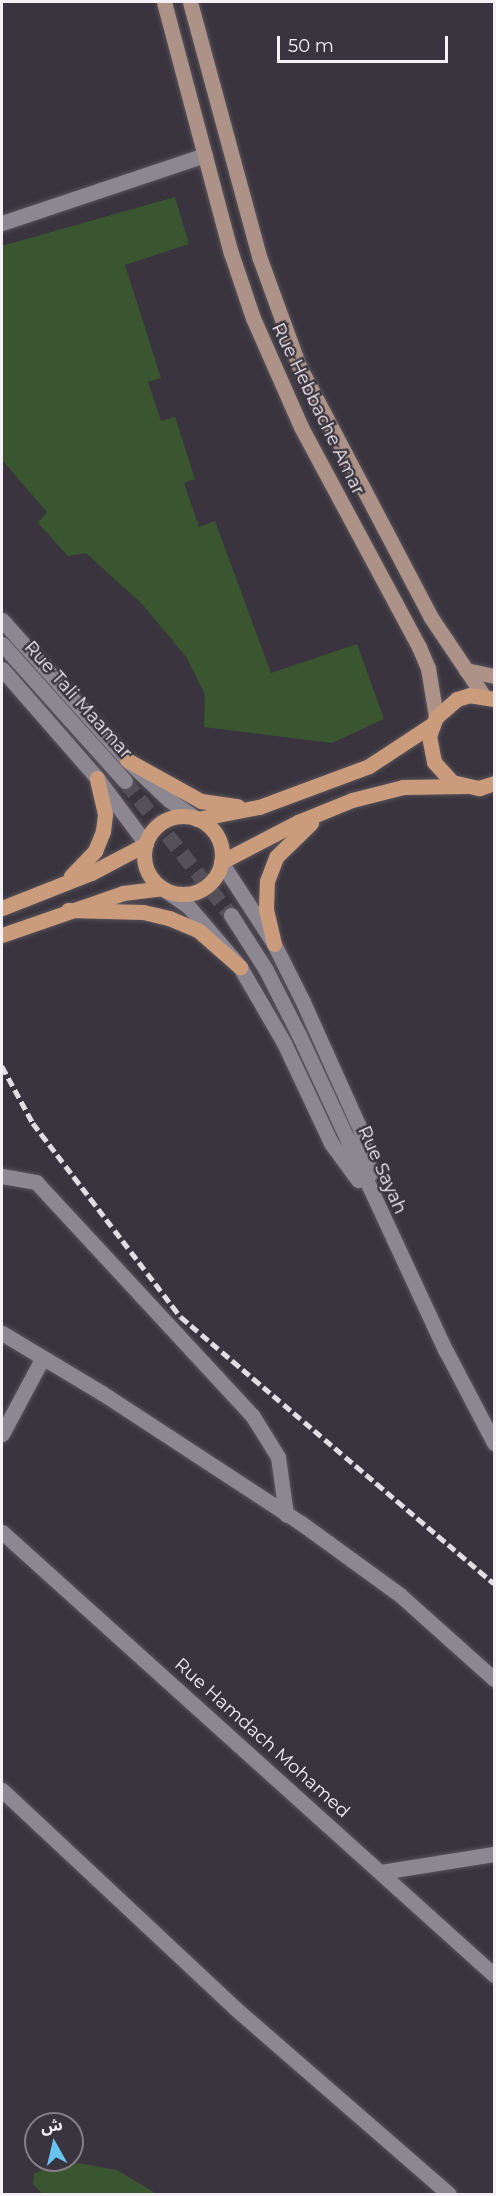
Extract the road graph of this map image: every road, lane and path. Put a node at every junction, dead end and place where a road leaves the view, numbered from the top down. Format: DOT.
graph roads {
  1 [pos="164,2"];
  2 [pos="190,2"];
  3 [pos="205,155"];
  4 [pos="2,223"];
  5 [pos="2,620"];
  6 [pos="2,644"];
  7 [pos="2,669"];
  8 [pos="466,670"];
  9 [pos="495,676"];
  10 [pos="490,696"];
  11 [pos="434,720"];
  12 [pos="127,760"];
  13 [pos="97,778"];
  14 [pos="125,781"];
  15 [pos="495,783"];
  16 [pos="472,787"];
  17 [pos="495,794"];
  18 [pos="259,807"];
  19 [pos="328,809"];
  20 [pos="197,819"];
  21 [pos="146,843"];
  22 [pos="221,862"];
  23 [pos="62,884"];
  24 [pos="162,888"];
  25 [pos="2,908"];
  26 [pos="68,910"];
  27 [pos="231,915"];
  28 [pos="7,933"];
  29 [pos="274,944"];
  30 [pos="240,967"];
  31 [pos="2,1176"];
  32 [pos="377,1205"];
  33 [pos="2,1333"];
  34 [pos="42,1359"];
  35 [pos="2,1434"];
  36 [pos="495,1443"];
  37 [pos="286,1514"];
  38 [pos="2,1532"];
  39 [pos="495,1679"];
  40 [pos="2,1790"];
  41 [pos="495,1854"];
  42 [pos="381,1872"];
  43 [pos="495,1975"];
  44 [pos="449,2194"];
  1 -- 3 [label="main road, Rue Hebbache Amar"];
  2 -- 8 [label="main road, Rue Hebbache Amar"];
  3 -- 4 [label="street"];
  3 -- 11 [label="main road, Rue Hebbache Amar"];
  5 -- 12 [label="street"];
  6 -- 14 [label="street, Rue Tali Maamar"];
  7 -- 13 [label="street"];
  8 -- 9 [label="main road"];
  8 -- 10 [label="main road, Rue Hebbache Amar"];
  10 -- 11 [label="main road"];
  11 -- 16 [label="main road"];
  11 -- 18 [label="main road"];
  12 -- 18 [label="main road"];
  12 -- 20 [label="street"];
  13 -- 21 [label="street"];
  13 -- 23 [label="main road"];
  15 -- 16 [label="main road"];
  16 -- 17 [label="main road"];
  16 -- 19 [label="main road"];
  18 -- 20 [label="main road"];
  19 -- 22 [label="main road"];
  19 -- 29 [label="main road"];
  20 -- 21 [label="main road"];
  20 -- 22 [label="main road"];
  21 -- 23 [label="main road"];
  21 -- 24 [label="main road"];
  22 -- 24 [label="main road"];
  22 -- 29 [label="street"];
  23 -- 25 [label="main road"];
  24 -- 26 [label="main road"];
  24 -- 30 [label="street"];
  26 -- 28 [label="main road"];
  26 -- 30 [label="main road"];
  27 -- 32 [label="street, Rue Sayah"];
  29 -- 32 [label="street"];
  30 -- 32 [label="street"];
  31 -- 37 [label="street"];
  32 -- 36 [label="street, Rue Sayah"];
  33 -- 34 [label="street"];
  34 -- 35 [label="street"];
  34 -- 37 [label="street"];
  37 -- 39 [label="street"];
  38 -- 42 [label="street, Rue Hamdach Mohamed"];
  40 -- 44 [label="street"];
  41 -- 42 [label="street"];
  42 -- 43 [label="street, Rue Hamdach Mohamed"];
}
